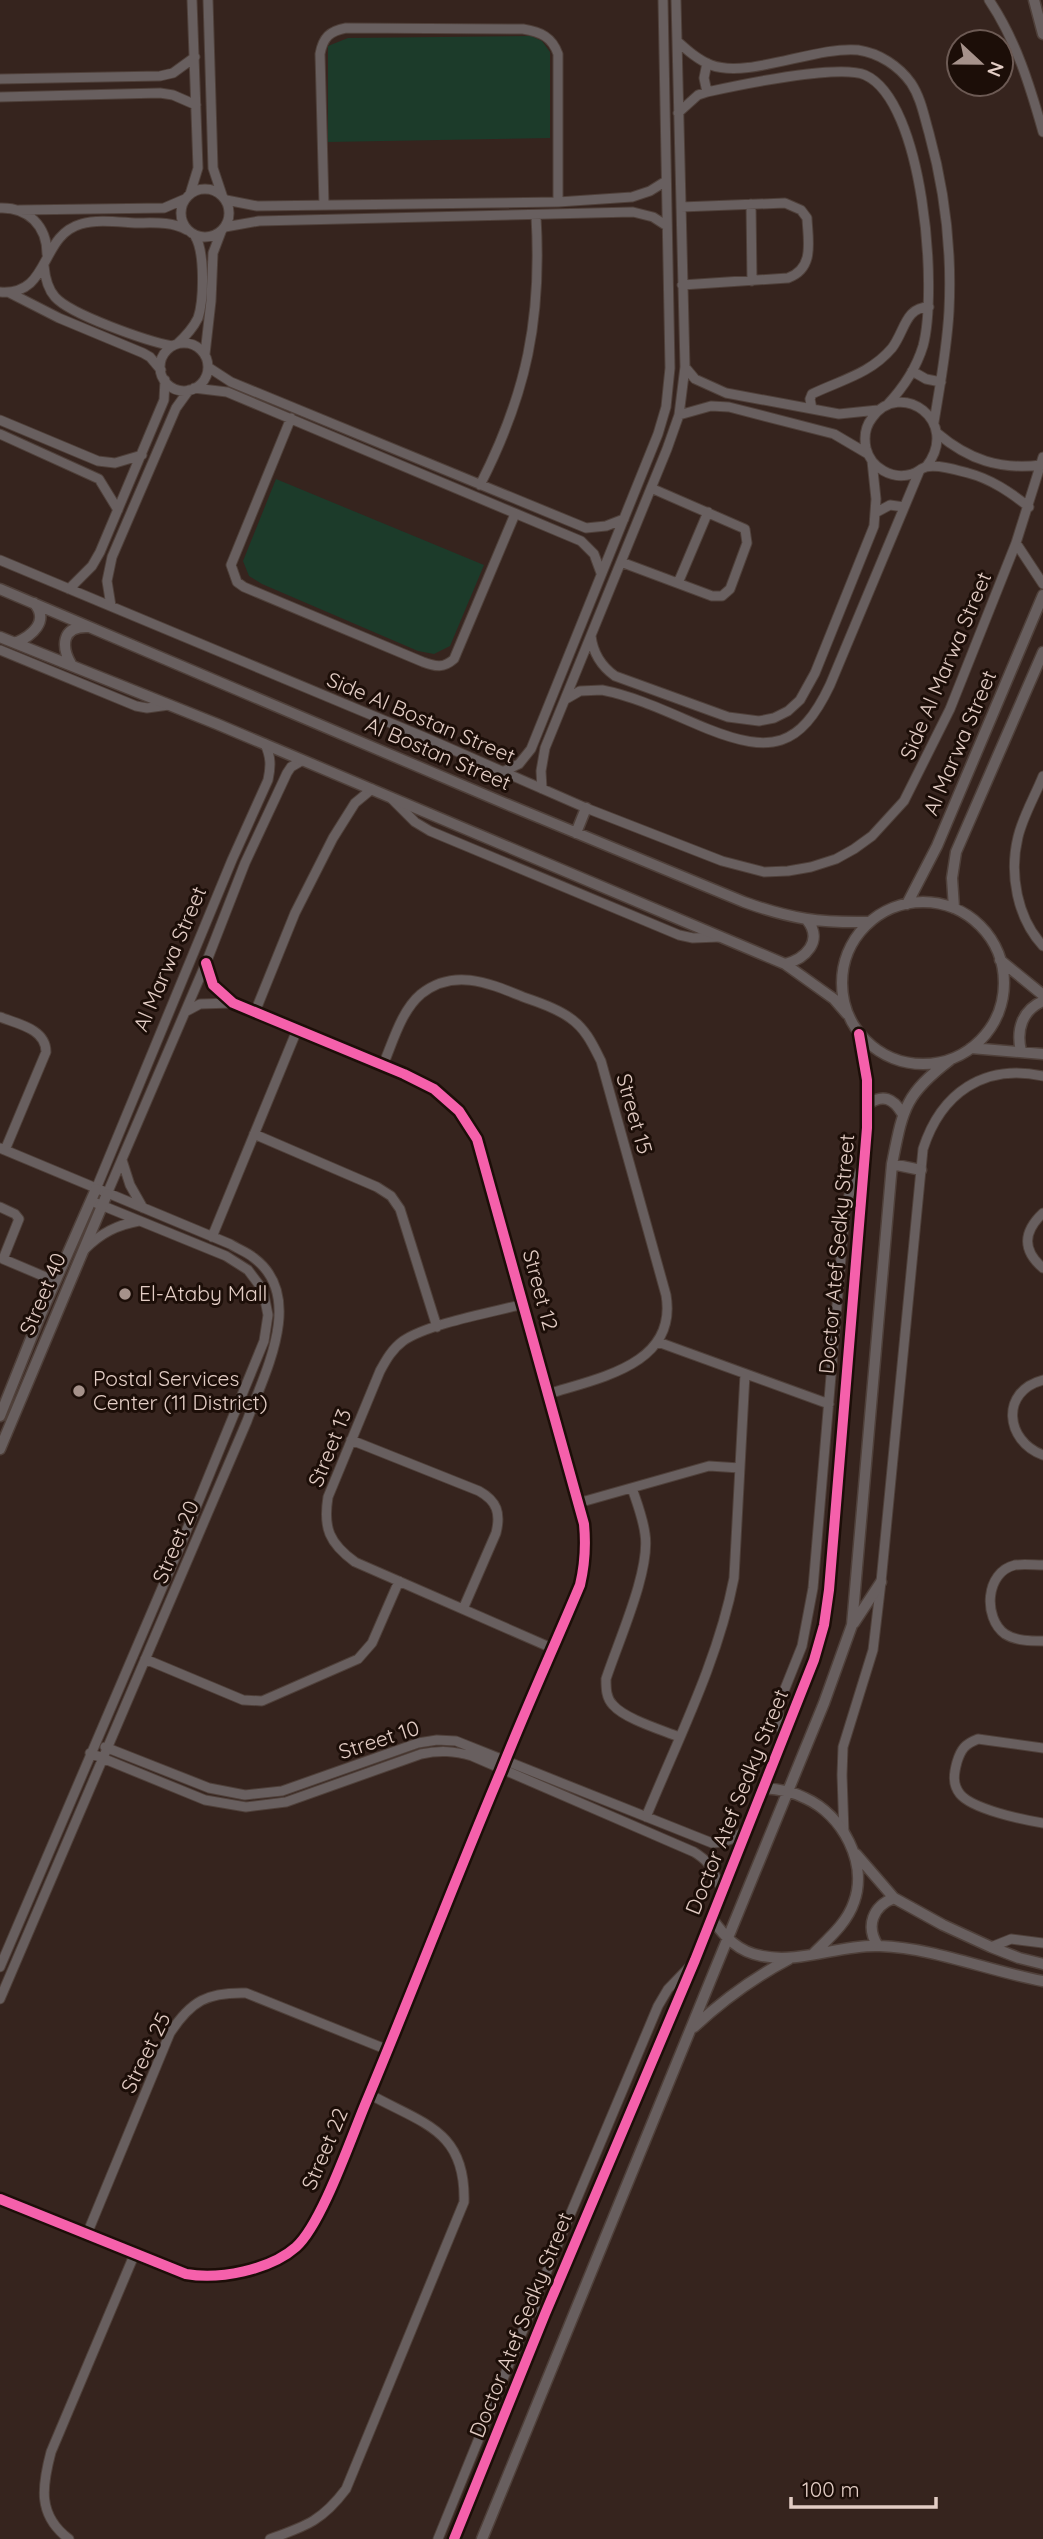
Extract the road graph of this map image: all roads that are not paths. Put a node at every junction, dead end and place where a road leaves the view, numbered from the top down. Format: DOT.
graph roads {
  1 [pos="192,0"];
  2 [pos="208,0"];
  3 [pos="663,0"];
  4 [pos="676,0"];
  5 [pos="989,0"];
  6 [pos="1034,0"];
  7 [pos="1043,34"];
  8 [pos="677,41"];
  9 [pos="194,57"];
  10 [pos="707,63"];
  11 [pos="160,76"];
  12 [pos="0,79"];
  13 [pos="707,92"];
  14 [pos="160,93"];
  15 [pos="0,97"];
  16 [pos="196,105"];
  17 [pos="678,113"];
  18 [pos="1043,132"];
  19 [pos="666,181"];
  20 [pos="638,195"];
  21 [pos="187,197"];
  22 [pos="224,198"];
  23 [pos="0,202"];
  24 [pos="558,202"];
  25 [pos="495,203"];
  26 [pos="751,204"];
  27 [pos="324,205"];
  28 [pos="681,207"];
  29 [pos="10,209"];
  30 [pos="638,212"];
  31 [pos="537,216"];
  32 [pos="495,217"];
  33 [pos="667,226"];
  34 [pos="223,230"];
  35 [pos="191,233"];
  36 [pos="45,261"];
  37 [pos="752,281"];
  38 [pos="682,285"];
  39 [pos="4,292"];
  40 [pos="929,307"];
  41 [pos="669,337"];
  42 [pos="684,337"];
  43 [pos="175,345"];
  44 [pos="205,354"];
  45 [pos="208,367"];
  46 [pos="685,367"];
  47 [pos="161,370"];
  48 [pos="912,371"];
  49 [pos="165,380"];
  50 [pos="228,380"];
  51 [pos="941,383"];
  52 [pos="710,387"];
  53 [pos="192,389"];
  54 [pos="223,391"];
  55 [pos="163,402"];
  56 [pos="711,406"];
  57 [pos="883,407"];
  58 [pos="176,408"];
  59 [pos="812,409"];
  60 [pos="678,415"];
  61 [pos="291,418"];
  62 [pos="0,420"];
  63 [pos="934,422"];
  64 [pos="937,433"];
  65 [pos="0,434"];
  66 [pos="142,455"];
  67 [pos="870,457"];
  68 [pos="98,461"];
  69 [pos="1042,461"];
  70 [pos="922,469"];
  71 [pos="444,470"];
  72 [pos="91,475"];
  73 [pos="439,481"];
  74 [pos="480,485"];
  75 [pos="651,488"];
  76 [pos="904,507"];
  77 [pos="1028,507"];
  78 [pos="118,510"];
  79 [pos="708,512"];
  80 [pos="877,512"];
  81 [pos="514,514"];
  82 [pos="624,519"];
  83 [pos="586,528"];
  84 [pos="581,541"];
  85 [pos="1016,543"];
  86 [pos="0,560"];
  87 [pos="621,562"];
  88 [pos="92,566"];
  89 [pos="108,569"];
  90 [pos="601,575"];
  91 [pos="678,583"];
  92 [pos="1043,584"];
  93 [pos="0,589"];
  94 [pos="69,589"];
  95 [pos="1043,595"];
  96 [pos="592,596"];
  97 [pos="605,601"];
  98 [pos="34,603"];
  99 [pos="111,606"];
  100 [pos="89,626"];
  101 [pos="591,636"];
  102 [pos="0,637"];
  103 [pos="15,643"];
  104 [pos="0,650"];
  105 [pos="1043,652"];
  106 [pos="71,664"];
  107 [pos="610,672"];
  108 [pos="606,691"];
  109 [pos="566,699"];
  110 [pos="170,705"];
  111 [pos="535,739"];
  112 [pos="265,744"];
  113 [pos="547,744"];
  114 [pos="303,760"];
  115 [pos="502,772"];
  116 [pos="1043,776"];
  117 [pos="372,789"];
  118 [pos="542,789"];
  119 [pos="586,808"];
  120 [pos="576,833"];
  121 [pos="836,859"];
  122 [pos="907,904"];
  123 [pos="954,908"];
  124 [pos="807,920"];
  125 [pos="869,922"];
  126 [pos="1043,946"];
  127 [pos="1000,960"];
  128 [pos="206,963"];
  129 [pos="785,964"];
  130 [pos="1043,995"];
  131 [pos="1043,1001"];
  132 [pos="233,1003"];
  133 [pos="255,1012"];
  134 [pos="183,1013"];
  135 [pos="847,1014"];
  136 [pos="0,1017"];
  137 [pos="297,1030"];
  138 [pos="859,1034"];
  139 [pos="971,1048"];
  140 [pos="1020,1051"];
  141 [pos="1043,1054"];
  142 [pos="950,1060"];
  143 [pos="383,1065"];
  144 [pos="1043,1076"];
  145 [pos="868,1104"];
  146 [pos="902,1113"];
  147 [pos="254,1135"];
  148 [pos="3,1149"];
  149 [pos="122,1159"];
  150 [pos="892,1164"];
  151 [pos="863,1166"];
  152 [pos="921,1170"];
  153 [pos="96,1189"];
  154 [pos="107,1194"];
  155 [pos="96,1204"];
  156 [pos="0,1207"];
  157 [pos="144,1209"];
  158 [pos="1043,1213"];
  159 [pos="139,1221"];
  160 [pos="212,1237"];
  161 [pos="82,1253"];
  162 [pos="1043,1268"];
  163 [pos="55,1281"];
  164 [pos="524,1304"];
  165 [pos="437,1327"];
  166 [pos="658,1342"];
  167 [pos="745,1374"];
  168 [pos="1043,1380"];
  169 [pos="548,1394"];
  170 [pos="829,1404"];
  171 [pos="0,1416"];
  172 [pos="351,1440"];
  173 [pos="0,1449"];
  174 [pos="1043,1455"];
  175 [pos="740,1468"];
  176 [pos="632,1488"];
  177 [pos="579,1503"];
  178 [pos="1043,1565"];
  179 [pos="399,1581"];
  180 [pos="881,1582"];
  181 [pos="463,1609"];
  182 [pos="852,1625"];
  183 [pos="1043,1641"];
  184 [pos="136,1648"];
  185 [pos="554,1649"];
  186 [pos="146,1656"];
  187 [pos="784,1734"];
  188 [pos="679,1737"];
  189 [pos="94,1743"];
  190 [pos="107,1748"];
  191 [pos="1043,1748"];
  192 [pos="90,1753"];
  193 [pos="103,1758"];
  194 [pos="503,1764"];
  195 [pos="763,1787"];
  196 [pos="789,1791"];
  197 [pos="646,1817"];
  198 [pos="1043,1823"];
  199 [pos="747,1828"];
  200 [pos="844,1835"];
  201 [pos="855,1852"];
  202 [pos="723,1891"];
  203 [pos="894,1898"];
  204 [pos="712,1919"];
  205 [pos="728,1940"];
  206 [pos="1043,1943"];
  207 [pos="878,1946"];
  208 [pos="991,1947"];
  209 [pos="814,1953"];
  210 [pos="796,1956"];
  211 [pos="695,1960"];
  212 [pos="1043,1964"];
  213 [pos="0,1967"];
  214 [pos="1043,1981"];
  215 [pos="0,1999"];
  216 [pos="690,2031"];
  217 [pos="388,2050"];
  218 [pos="369,2094"];
  219 [pos="0,2199"];
  220 [pos="87,2234"];
  221 [pos="135,2253"];
  222 [pos="531,2309"];
  223 [pos="545,2314"];
  224 [pos="69,2539"];
  225 [pos="270,2539"];
  226 [pos="438,2539"];
  227 [pos="454,2539"];
  228 [pos="482,2539"];
  1 -- 9 [label="street"];
  2 -- 22 [label="street"];
  3 -- 19 [label="street"];
  4 -- 8 [label="street"];
  5 -- 18 [label="street"];
  6 -- 7 [label="street"];
  8 -- 10 [label="street"];
  8 -- 17 [label="street"];
  9 -- 11 [label="street"];
  9 -- 16 [label="street"];
  10 -- 13 [label="street"];
  10 -- 51 [label="street"];
  11 -- 12 [label="street"];
  11 -- 14 [label="street"];
  13 -- 17 [label="street"];
  13 -- 40 [label="street"];
  14 -- 15 [label="street"];
  14 -- 16 [label="street"];
  16 -- 21 [label="street"];
  17 -- 28 [label="street"];
  19 -- 20 [label="street"];
  19 -- 33 [label="street"];
  20 -- 24 [label="street"];
  20 -- 30 [label="street"];
  21 -- 22 [label="street"];
  21 -- 29 [label="street"];
  21 -- 35 [label="street"];
  22 -- 27 [label="street"];
  22 -- 34 [label="street"];
  23 -- 29 [label="street"];
  24 -- 25 [label="street"];
  24 -- 27 [label="street"];
  25 -- 27 [label="street"];
  25 -- 32 [label="street"];
  26 -- 28 [label="street"];
  26 -- 37 [label="street"];
  26 -- 37 [label="street"];
  28 -- 38 [label="street"];
  29 -- 36 [label="street"];
  30 -- 31 [label="street"];
  30 -- 33 [label="street"];
  31 -- 32 [label="street"];
  31 -- 74 [label="street"];
  32 -- 34 [label="street"];
  33 -- 41 [label="street"];
  34 -- 35 [label="street"];
  34 -- 44 [label="street"];
  35 -- 36 [label="street"];
  35 -- 43 [label="street"];
  36 -- 39 [label="street"];
  36 -- 43 [label="street"];
  37 -- 38 [label="street"];
  38 -- 42 [label="street"];
  39 -- 47 [label="street"];
  40 -- 48 [label="street"];
  40 -- 59 [label="street"];
  41 -- 42 [label="street"];
  41 -- 82 [label="street"];
  42 -- 46 [label="street"];
  43 -- 44 [label="street"];
  43 -- 47 [label="street"];
  44 -- 45 [label="street"];
  45 -- 50 [label="street"];
  45 -- 53 [label="street"];
  46 -- 52 [label="street"];
  46 -- 60 [label="street"];
  47 -- 49 [label="street"];
  48 -- 51 [label="street"];
  48 -- 57 [label="street"];
  49 -- 53 [label="street"];
  49 -- 55 [label="street"];
  50 -- 54 [label="street"];
  50 -- 71 [label="street"];
  51 -- 63 [label="street"];
  52 -- 56 [label="street"];
  52 -- 59 [label="street"];
  53 -- 54 [label="street"];
  53 -- 58 [label="street"];
  54 -- 61 [label="street"];
  55 -- 58 [label="street"];
  55 -- 66 [label="street"];
  56 -- 60 [label="street"];
  56 -- 67 [label="street"];
  57 -- 59 [label="street"];
  57 -- 63 [label="street"];
  57 -- 67 [label="street"];
  58 -- 89 [label="street"];
  60 -- 75 [label="street"];
  61 -- 73 [label="street"];
  61 -- 81 [label="street"];
  62 -- 68 [label="street"];
  63 -- 64 [label="street"];
  64 -- 69 [label="street"];
  64 -- 70 [label="street"];
  65 -- 72 [label="street"];
  66 -- 68 [label="street"];
  66 -- 78 [label="street"];
  67 -- 70 [label="street"];
  67 -- 80 [label="street"];
  68 -- 72 [label="street"];
  69 -- 77 [label="street, Side Al Marwa Street"];
  70 -- 76 [label="street"];
  70 -- 77 [label="street"];
  71 -- 73 [label="street"];
  71 -- 74 [label="street"];
  72 -- 78 [label="street"];
  73 -- 81 [label="street"];
  74 -- 83 [label="street"];
  75 -- 79 [label="street"];
  75 -- 87 [label="street"];
  76 -- 80 [label="street"];
  76 -- 108 [label="street"];
  77 -- 85 [label="street, Side Al Marwa Street"];
  78 -- 88 [label="street"];
  79 -- 91 [label="street"];
  79 -- 91 [label="street"];
  80 -- 107 [label="street"];
  81 -- 84 [label="street"];
  82 -- 83 [label="street"];
  82 -- 90 [label="street"];
  83 -- 84 [label="street"];
  84 -- 90 [label="street"];
  85 -- 92 [label="street"];
  85 -- 121 [label="street, Side Al Marwa Street"];
  86 -- 94 [label="street, Side Al Bostan Street"];
  87 -- 91 [label="street"];
  87 -- 97 [label="street"];
  88 -- 89 [label="street"];
  88 -- 94 [label="street"];
  89 -- 99 [label="street"];
  90 -- 96 [label="street"];
  93 -- 98 [label="street, Al Bostan Street"];
  94 -- 99 [label="street, Side Al Bostan Street"];
  95 -- 122 [label="street, Al Marwa Street"];
  96 -- 97 [label="street"];
  96 -- 111 [label="street"];
  97 -- 101 [label="street"];
  98 -- 100 [label="street, Al Bostan Street"];
  98 -- 103 [label="street"];
  99 -- 115 [label="street, Side Al Bostan Street"];
  100 -- 106 [label="street"];
  100 -- 120 [label="street, Al Bostan Street"];
  101 -- 107 [label="street"];
  101 -- 109 [label="street"];
  102 -- 103 [label="street"];
  103 -- 106 [label="street"];
  104 -- 110 [label="street"];
  105 -- 123 [label="street, Al Marwa Street"];
  106 -- 110 [label="street"];
  107 -- 108 [label="street"];
  108 -- 109 [label="street"];
  109 -- 113 [label="street"];
  110 -- 112 [label="street"];
  111 -- 113 [label="street"];
  111 -- 115 [label="street"];
  112 -- 114 [label="street"];
  112 -- 153 [label="street, Al Marwa Street"];
  113 -- 118 [label="street"];
  114 -- 117 [label="street"];
  114 -- 128 [label="street, Al Marwa Street"];
  115 -- 118 [label="street, Side Al Bostan Street"];
  116 -- 126 [label="street"];
  117 -- 129 [label="street"];
  117 -- 133 [label="street"];
  118 -- 119 [label="street, Side Al Bostan Street"];
  119 -- 120 [label="street"];
  119 -- 121 [label="street, Side Al Bostan Street"];
  120 -- 124 [label="street, Al Bostan Street"];
  122 -- 123 [label="street"];
  122 -- 125 [label="street"];
  123 -- 127 [label="street"];
  124 -- 125 [label="street, Al Bostan Street"];
  124 -- 129 [label="street"];
  125 -- 135 [label="street"];
  127 -- 130 [label="street"];
  127 -- 139 [label="street"];
  128 -- 132 [label="street, Street 12"];
  128 -- 134 [label="street, Al Marwa Street"];
  129 -- 135 [label="street"];
  131 -- 140 [label="street"];
  132 -- 133 [label="street, Street 12"];
  132 -- 134 [label="street, Street 12"];
  133 -- 137 [label="street, Street 12"];
  134 -- 149 [label="street, Al Marwa Street"];
  135 -- 138 [label="street"];
  136 -- 148 [label="street"];
  137 -- 143 [label="street, Street 12"];
  137 -- 147 [label="street"];
  138 -- 142 [label="street"];
  138 -- 145 [label="street, Doctor Atef Sedky Street"];
  139 -- 140 [label="street"];
  139 -- 142 [label="street"];
  140 -- 141 [label="street"];
  142 -- 146 [label="street, Doctor Atef Sedky Street"];
  143 -- 164 [label="street, Street 12"];
  143 -- 166 [label="street, Street 15"];
  144 -- 152 [label="street"];
  145 -- 146 [label="street"];
  145 -- 151 [label="street, Doctor Atef Sedky Street"];
  146 -- 150 [label="street, Doctor Atef Sedky Street"];
  147 -- 160 [label="street"];
  147 -- 165 [label="street"];
  148 -- 153 [label="street, Street 20"];
  149 -- 154 [label="street, Al Marwa Street"];
  149 -- 157 [label="street"];
  150 -- 152 [label="street"];
  150 -- 182 [label="street, Doctor Atef Sedky Street"];
  151 -- 170 [label="street"];
  151 -- 187 [label="street, Doctor Atef Sedky Street"];
  152 -- 180 [label="street"];
  153 -- 154 [label="street, Street 20"];
  153 -- 155 [label="street, Street 40"];
  154 -- 155 [label="street, Street 40"];
  154 -- 157 [label="street, Street 20"];
  155 -- 159 [label="street, Street 20"];
  155 -- 161 [label="street, Street 40"];
  155 -- 163 [label="street, Street 40"];
  156 -- 163 [label="street"];
  157 -- 160 [label="street, Street 20"];
  158 -- 162 [label="street"];
  159 -- 161 [label="street"];
  159 -- 184 [label="street, Street 20"];
  160 -- 186 [label="street, Street 20"];
  161 -- 173 [label="street, Street 40"];
  163 -- 171 [label="street, Street 40"];
  164 -- 165 [label="street, Street 13"];
  164 -- 169 [label="street, Street 12"];
  165 -- 172 [label="street, Street 13"];
  166 -- 167 [label="street"];
  166 -- 169 [label="street"];
  167 -- 170 [label="street"];
  167 -- 175 [label="street"];
  168 -- 174 [label="street"];
  169 -- 177 [label="street, Street 12"];
  170 -- 187 [label="street"];
  172 -- 179 [label="street, Street 13"];
  172 -- 181 [label="street"];
  175 -- 176 [label="street"];
  175 -- 188 [label="street"];
  176 -- 177 [label="street"];
  176 -- 188 [label="street"];
  177 -- 185 [label="street, Street 12"];
  178 -- 183 [label="street"];
  179 -- 181 [label="street, Street 13"];
  179 -- 186 [label="street"];
  180 -- 182 [label="street"];
  180 -- 200 [label="street"];
  181 -- 185 [label="street, Street 13"];
  182 -- 196 [label="street, Doctor Atef Sedky Street"];
  184 -- 186 [label="street"];
  184 -- 189 [label="street, Street 20"];
  185 -- 194 [label="street, Street 12"];
  186 -- 190 [label="street, Street 20"];
  187 -- 195 [label="street, Doctor Atef Sedky Street"];
  188 -- 197 [label="street"];
  189 -- 190 [label="street, Street 10"];
  189 -- 192 [label="street, Street 20"];
  190 -- 193 [label="street, Street 20"];
  190 -- 194 [label="street, Street 10"];
  191 -- 198 [label="street"];
  192 -- 193 [label="street, Street 10"];
  192 -- 213 [label="street, Street 20"];
  193 -- 194 [label="street, Street 10"];
  193 -- 215 [label="street, Street 20"];
  194 -- 197 [label="street, Street 10"];
  194 -- 202 [label="street, Street 10"];
  194 -- 217 [label="street, Street 22"];
  195 -- 196 [label="street"];
  195 -- 199 [label="street, Doctor Atef Sedky Street"];
  196 -- 200 [label="street"];
  196 -- 205 [label="street, Doctor Atef Sedky Street"];
  197 -- 199 [label="street, Street 10"];
  199 -- 202 [label="street, Doctor Atef Sedky Street"];
  200 -- 201 [label="street"];
  201 -- 203 [label="street"];
  201 -- 209 [label="street"];
  202 -- 204 [label="street, Doctor Atef Sedky Street"];
  203 -- 207 [label="street"];
  203 -- 208 [label="street"];
  204 -- 205 [label="street"];
  204 -- 211 [label="street, Doctor Atef Sedky Street"];
  205 -- 210 [label="street"];
  205 -- 216 [label="street, Doctor Atef Sedky Street"];
  206 -- 208 [label="street"];
  207 -- 209 [label="street"];
  207 -- 214 [label="street"];
  208 -- 212 [label="street"];
  209 -- 210 [label="street"];
  210 -- 216 [label="street"];
  211 -- 222 [label="street"];
  211 -- 223 [label="street, Doctor Atef Sedky Street"];
  216 -- 228 [label="street, Doctor Atef Sedky Street"];
  217 -- 218 [label="street, Street 22"];
  217 -- 220 [label="street, Street 25"];
  218 -- 221 [label="street, Street 22"];
  218 -- 225 [label="street"];
  219 -- 220 [label="street, Street 22"];
  220 -- 221 [label="street, Street 22"];
  221 -- 224 [label="street"];
  222 -- 223 [label="street"];
  222 -- 226 [label="street"];
  223 -- 227 [label="street, Doctor Atef Sedky Street"];
}
